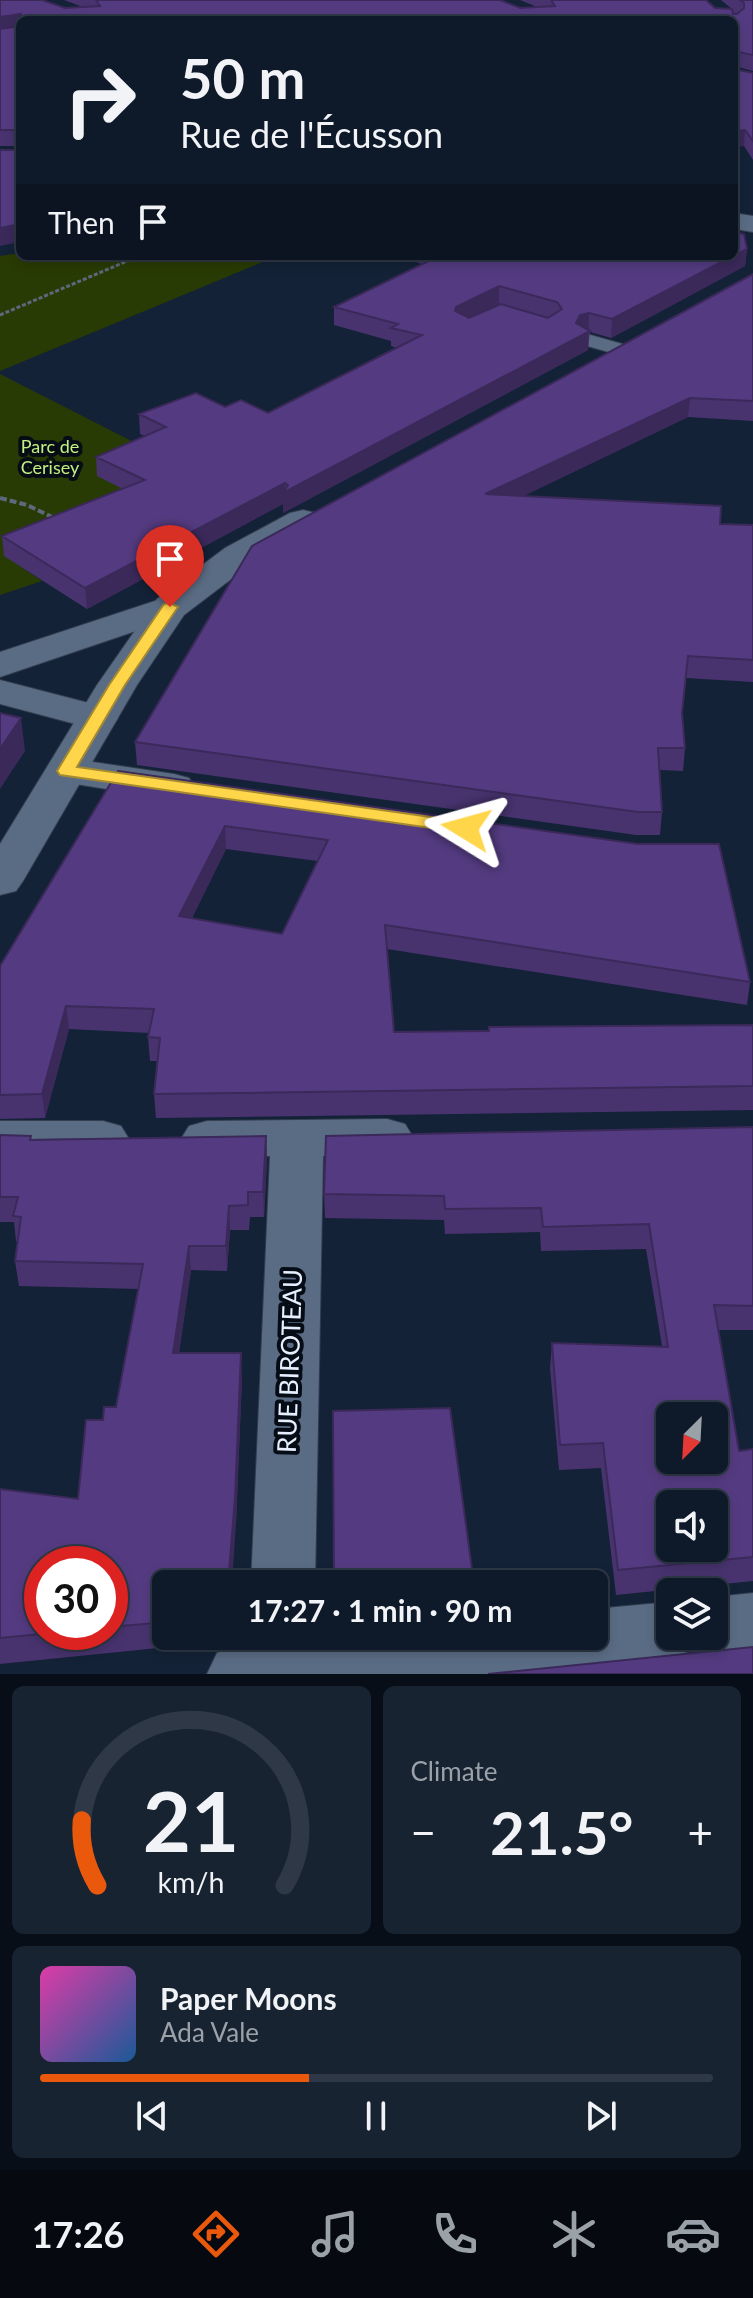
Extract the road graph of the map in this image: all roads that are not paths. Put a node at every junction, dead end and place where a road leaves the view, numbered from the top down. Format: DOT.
graph roads {
  1 [pos="333,504"];
  2 [pos="170,607"];
  3 [pos="0,665"];
  4 [pos="0,692"];
  5 [pos="98,718"];
  6 [pos="66,771"];
  7 [pos="220,793"];
  8 [pos="0,881"];
  9 [pos="438,1136"];
  10 [pos="0,1139"];
  11 [pos="297,1139"];
  12 [pos="283,1570"];
  13 [pos="753,1621"];
  14 [pos="728,1624"];
  15 [pos="656,1631"];
  16 [pos="271,1663"];
  1 -- 2 [label="street"];
  2 -- 3 [label="street"];
  2 -- 5 [label="street"];
  4 -- 5 [label="street"];
  5 -- 6 [label="street"];
  6 -- 7 [label="street"];
  6 -- 8 [label="street"];
  9 -- 11 [label="street"];
  10 -- 11 [label="street"];
  11 -- 12 [label="street, RUE BIROTEAU"];
  13 -- 14 [label="street"];
  15 -- 16 [label="street"];
}
